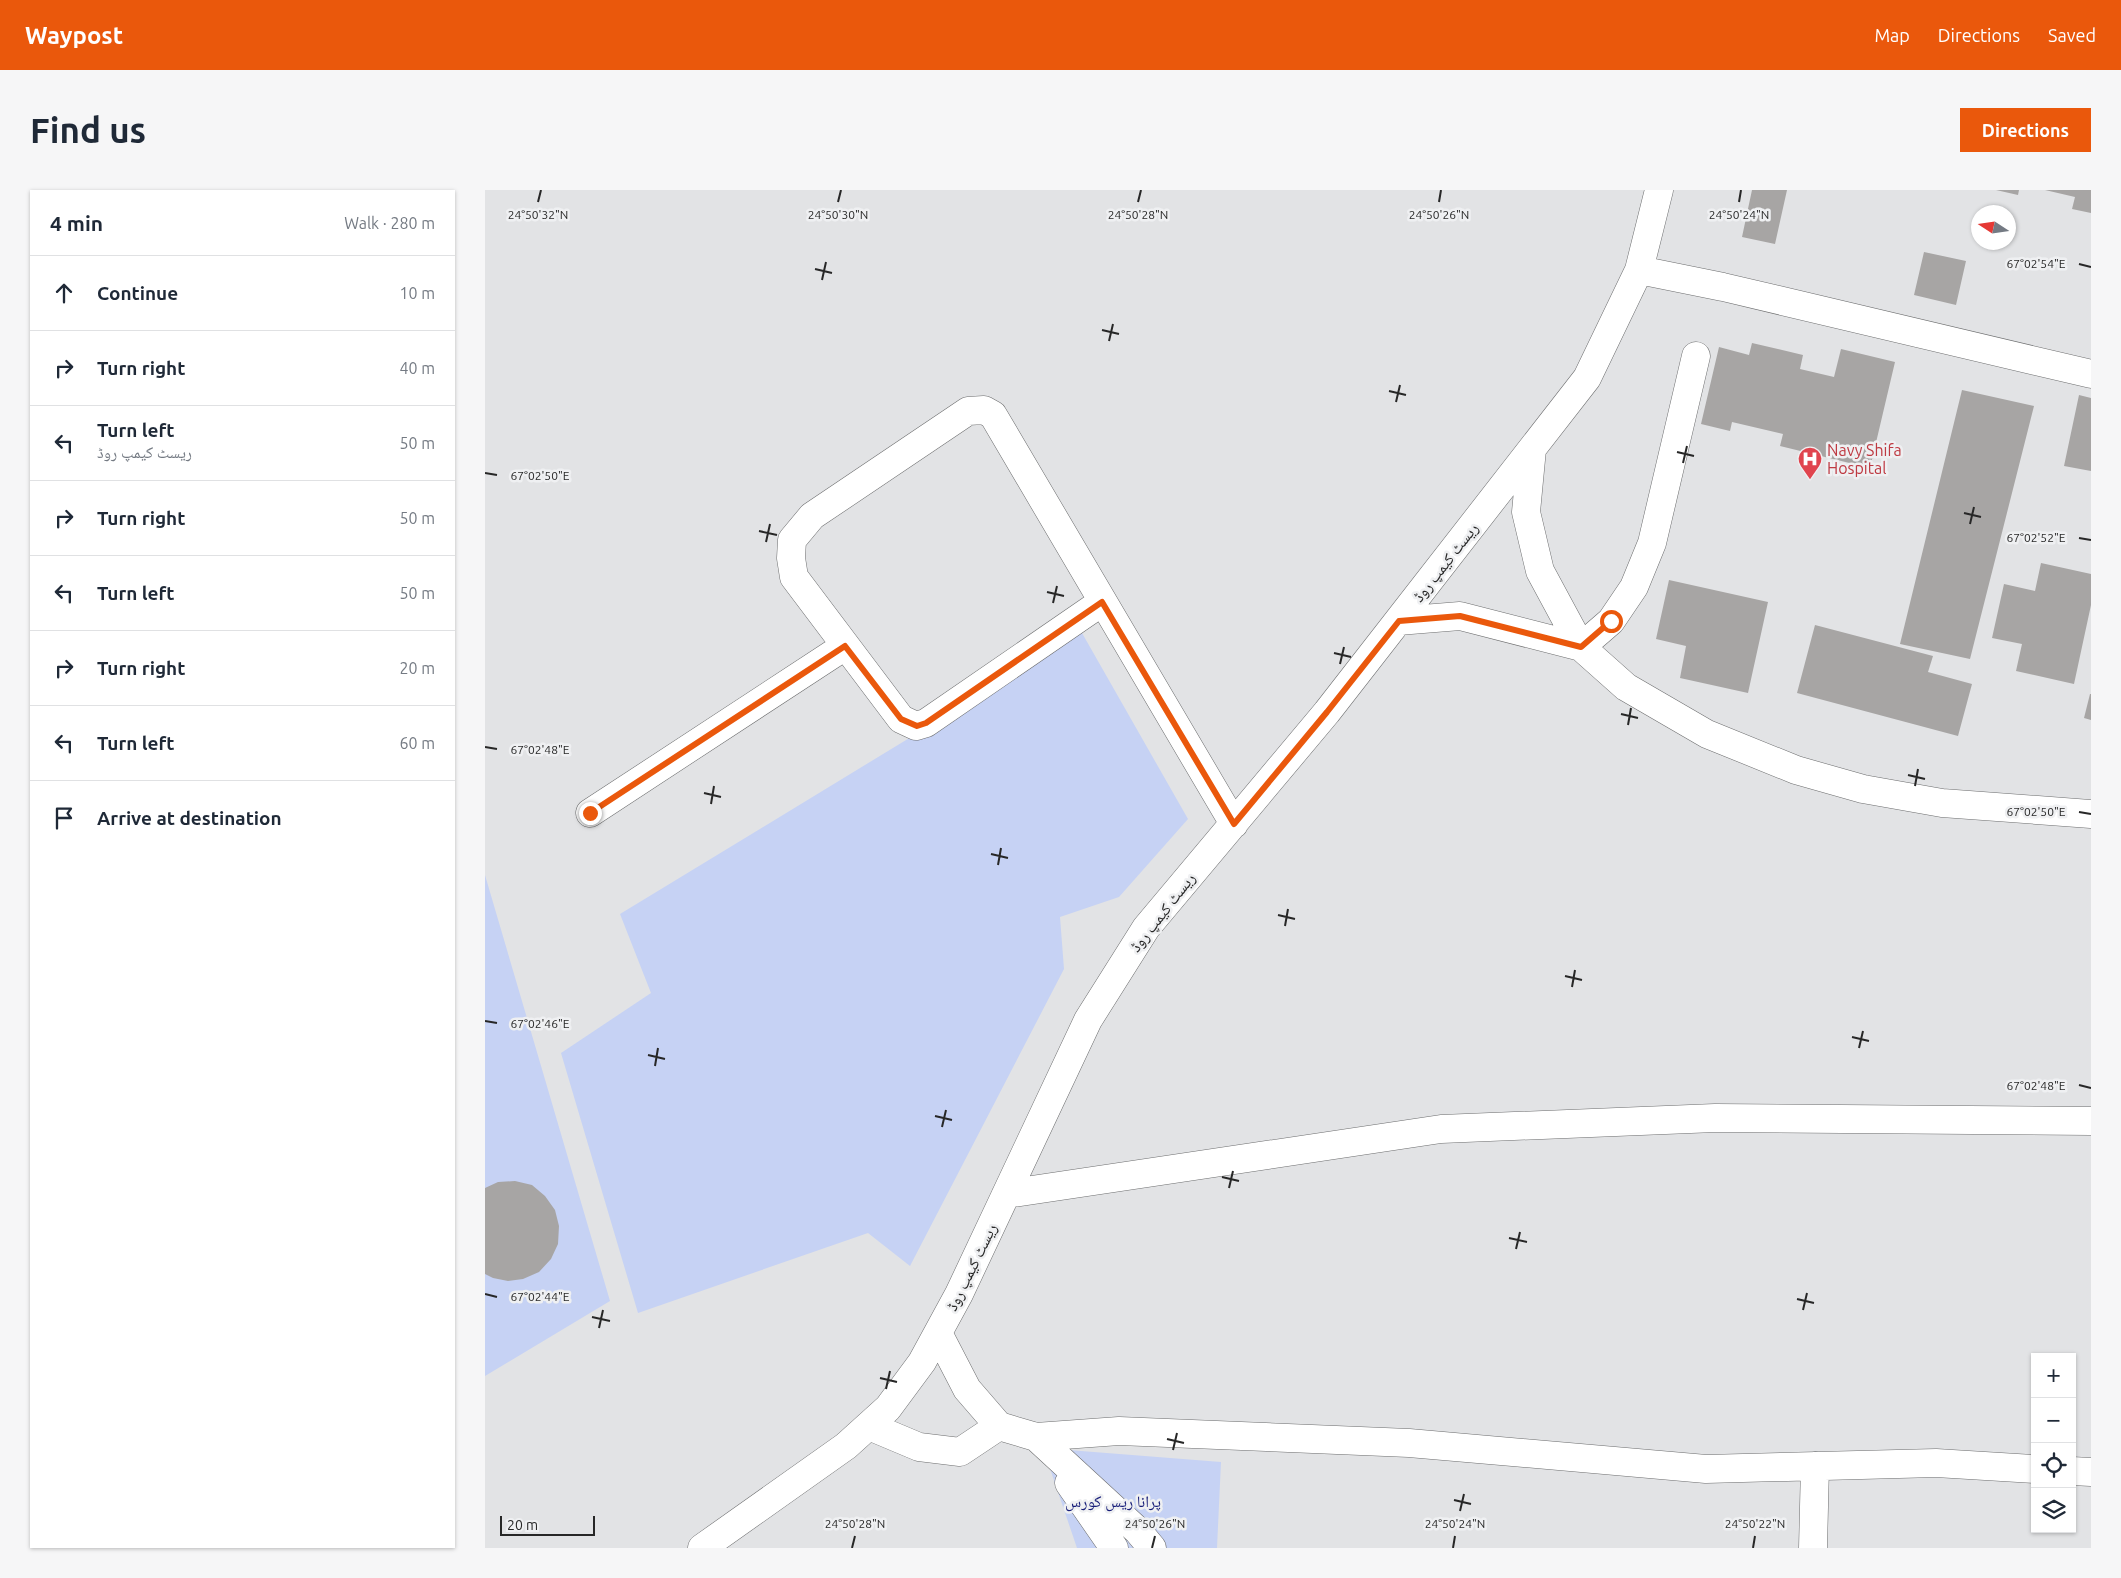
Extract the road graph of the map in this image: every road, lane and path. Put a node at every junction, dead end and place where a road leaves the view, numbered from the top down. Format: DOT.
graph roads {
  1 [pos="1659,190"];
  2 [pos="1639,270"];
  3 [pos="1696,356"];
  4 [pos="2091,374"];
  5 [pos="1532,449"];
  6 [pos="1102,602"];
  7 [pos="1399,621"];
  8 [pos="845,646"];
  9 [pos="1581,647"];
  10 [pos="590,813"];
  11 [pos="2091,814"];
  12 [pos="1234,824"];
  13 [pos="2091,1121"];
  14 [pos="1005,1194"];
  15 [pos="937,1333"];
  16 [pos="869,1426"];
  17 [pos="999,1426"];
  18 [pos="1036,1437"];
  19 [pos="1815,1466"];
  20 [pos="2031,1469"];
  21 [pos="2076,1471"];
  22 [pos="2091,1472"];
  23 [pos="702,1548"];
  24 [pos="1114,1548"];
  25 [pos="1152,1548"];
  26 [pos="1813,1548"];
  1 -- 2 [label="street, ریسٹ کیمپ روڈ"];
  2 -- 4 [label="street"];
  2 -- 5 [label="street, ریسٹ کیمپ روڈ"];
  3 -- 9 [label="street"];
  5 -- 7 [label="street, ریسٹ کیمپ روڈ"];
  5 -- 9 [label="street"];
  6 -- 8 [label="street"];
  6 -- 8 [label="street"];
  6 -- 12 [label="street"];
  7 -- 9 [label="street"];
  7 -- 12 [label="street, ریسٹ کیمپ روڈ"];
  8 -- 10 [label="street"];
  9 -- 11 [label="street"];
  12 -- 14 [label="street, ریسٹ کیمپ روڈ"];
  13 -- 14 [label="street"];
  14 -- 15 [label="street, ریسٹ کیمپ روڈ"];
  15 -- 16 [label="street, ریسٹ کیمپ روڈ"];
  15 -- 17 [label="street"];
  16 -- 17 [label="street"];
  16 -- 23 [label="street, ریسٹ کیمپ روڈ"];
  17 -- 18 [label="street"];
  18 -- 19 [label="street"];
  18 -- 24 [label="street"];
  18 -- 25 [label="street"];
  19 -- 20 [label="street"];
  19 -- 26 [label="street"];
  21 -- 22 [label="street"];
}
